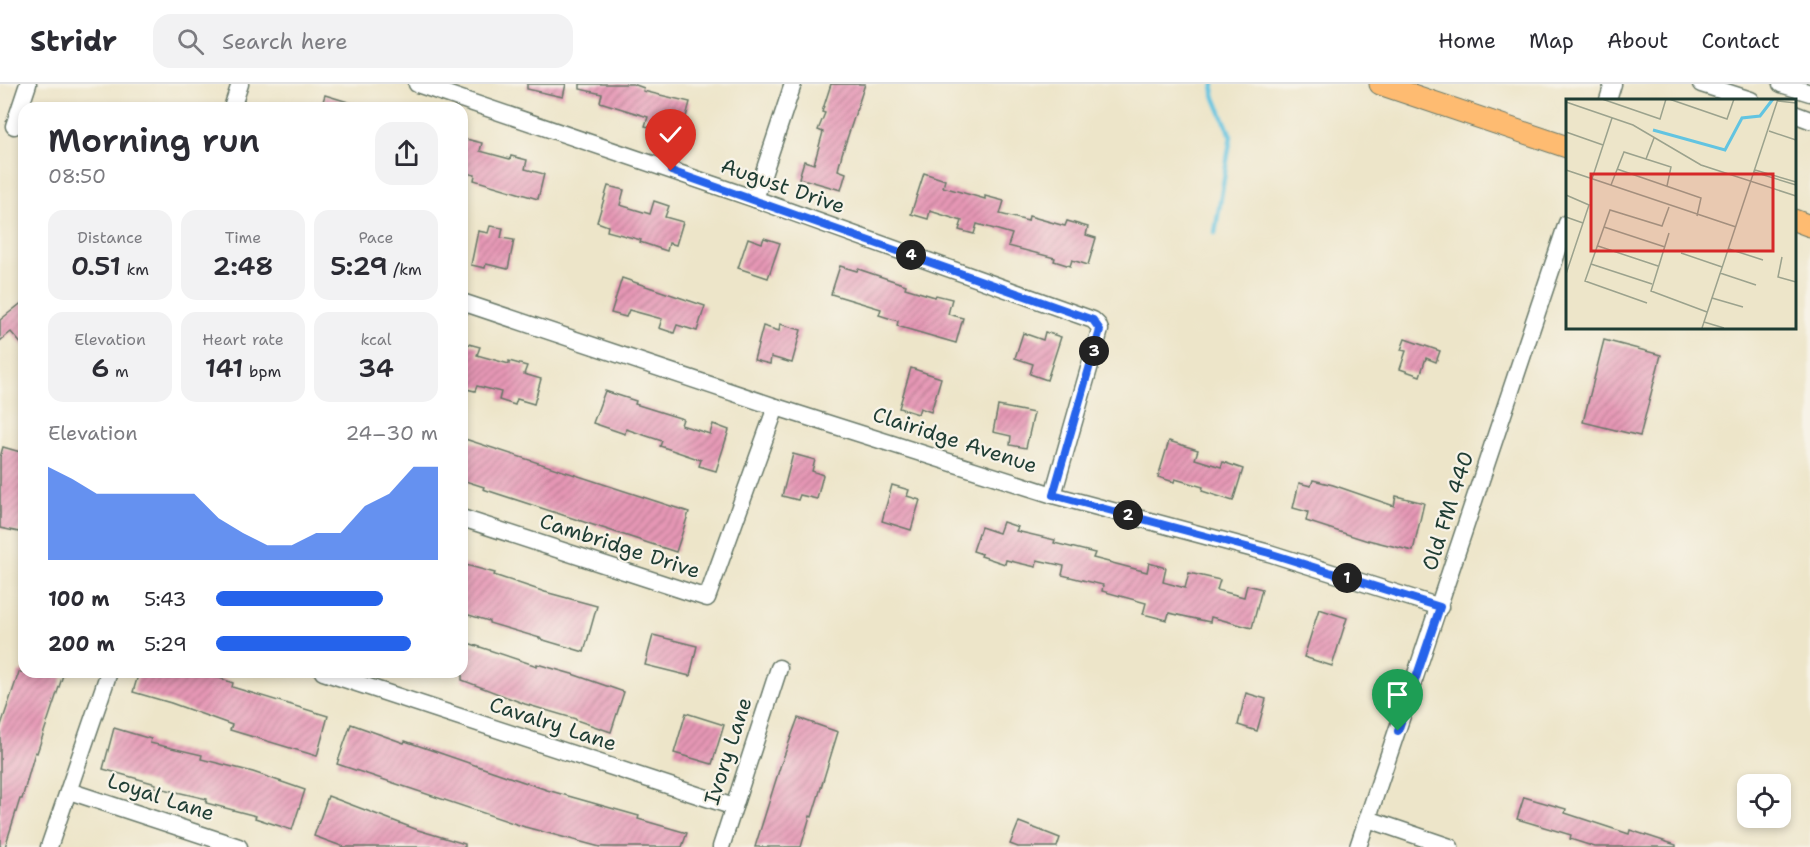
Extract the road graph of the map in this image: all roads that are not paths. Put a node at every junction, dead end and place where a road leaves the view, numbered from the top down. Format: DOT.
graph roads {
  1 [pos="28,84"];
  2 [pos="240,84"];
  3 [pos="417,84"];
  4 [pos="793,84"];
  5 [pos="1380,84"];
  6 [pos="1613,84"];
  7 [pos="1701,84"];
  8 [pos="1781,84"];
  9 [pos="1810,93"];
  10 [pos="1608,99"];
  11 [pos="1748,99"];
  12 [pos="21,102"];
  13 [pos="234,102"];
  14 [pos="18,110"];
  15 [pos="1795,114"];
  16 [pos="1810,120"];
  17 [pos="12,126"];
  18 [pos="1566,147"];
  19 [pos="755,200"];
  20 [pos="1795,220"];
  21 [pos="1566,226"];
  22 [pos="1810,226"];
  23 [pos="468,304"];
  24 [pos="776,406"];
  25 [pos="1053,495"];
  26 [pos="468,520"];
  27 [pos="1440,607"];
  28 [pos="779,668"];
  29 [pos="107,678"];
  30 [pos="341,678"];
  31 [pos="69,791"];
  32 [pos="734,807"];
  33 [pos="1368,819"];
  34 [pos="49,847"];
  35 [pos="239,847"];
  36 [pos="721,847"];
  37 [pos="1358,847"];
  38 [pos="1450,847"];
  1 -- 12 [label="street"];
  2 -- 13 [label="street"];
  3 -- 19 [label="street, August Drive"];
  4 -- 19 [label="street"];
  5 -- 18 [label="main road"];
  6 -- 10 [label="street"];
  7 -- 11 [label="street"];
  8 -- 9 [label="street"];
  14 -- 17 [label="street"];
  15 -- 16 [label="street"];
  19 -- 25 [label="street, August Drive"];
  20 -- 22 [label="main road"];
  21 -- 27 [label="street, Old FM 440"];
  23 -- 24 [label="street, Clairidge Avenue"];
  24 -- 25 [label="street, Clairidge Avenue"];
  24 -- 26 [label="street, Cambridge Drive"];
  25 -- 27 [label="street, Clairidge Avenue"];
  27 -- 33 [label="street, Old FM 440"];
  28 -- 32 [label="street, Ivory Lane"];
  29 -- 31 [label="street"];
  30 -- 32 [label="street, Cavalry Lane"];
  31 -- 34 [label="street"];
  31 -- 35 [label="street, Loyal Lane"];
  32 -- 36 [label="street, Ivory Lane"];
  33 -- 37 [label="street, Old FM 440"];
  33 -- 38 [label="street"];
}
